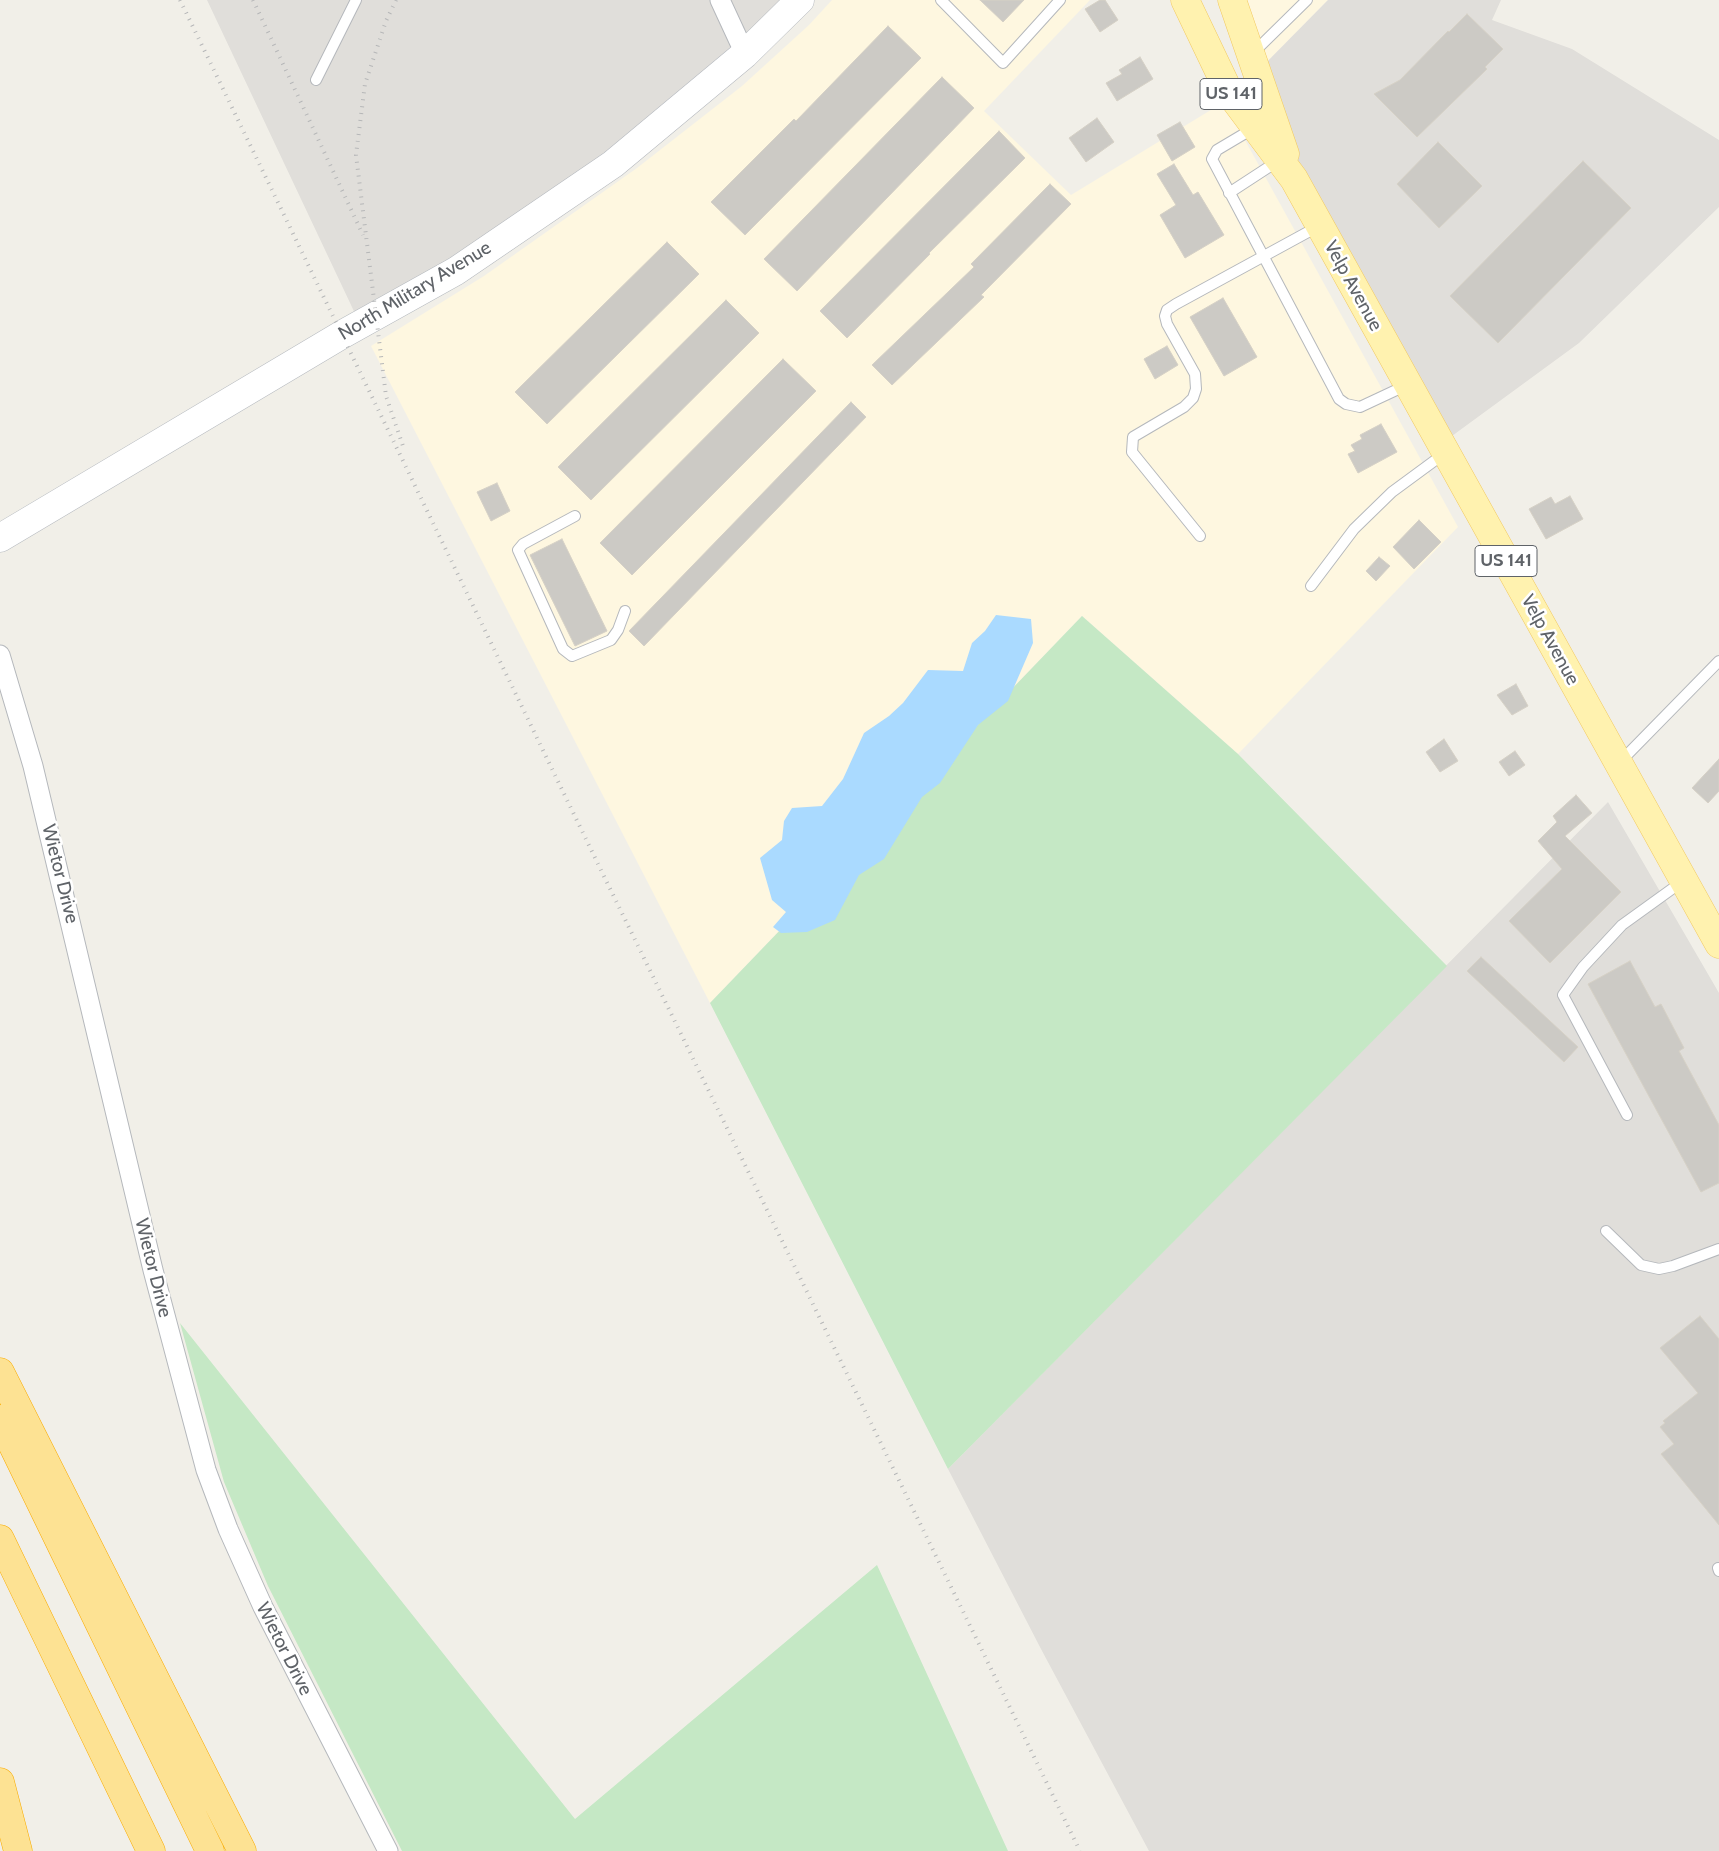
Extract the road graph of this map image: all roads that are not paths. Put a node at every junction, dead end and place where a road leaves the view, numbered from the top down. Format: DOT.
graph roads {
  1 [pos="356,0"];
  2 [pos="720,0"];
  3 [pos="800,0"];
  4 [pos="941,0"];
  5 [pos="1060,0"];
  6 [pos="1185,0"];
  7 [pos="1232,0"];
  8 [pos="1307,0"];
  9 [pos="746,54"];
  10 [pos="1251,54"];
  11 [pos="316,80"];
  12 [pos="1255,127"];
  13 [pos="1287,169"];
  14 [pos="1229,193"];
  15 [pos="1320,226"];
  16 [pos="1263,257"];
  17 [pos="1408,384"];
  18 [pos="1446,453"];
  19 [pos="575,516"];
  20 [pos="1200,536"];
  21 [pos="0,538"];
  22 [pos="1311,586"];
  23 [pos="624,611"];
  24 [pos="0,655"];
  25 [pos="1719,661"];
  26 [pos="1619,763"];
  27 [pos="1684,880"];
  28 [pos="1719,944"];
  29 [pos="1627,1115"];
  30 [pos="1606,1231"];
  31 [pos="1719,1249"];
  32 [pos="0,1372"];
  33 [pos="0,1419"];
  34 [pos="0,1539"];
  35 [pos="0,1782"];
  36 [pos="18,1851"];
  37 [pos="151,1851"];
  38 [pos="210,1851"];
  39 [pos="242,1851"];
  40 [pos="388,1851"];
  1 -- 11 [label="lane"];
  2 -- 9 [label="street"];
  3 -- 9 [label="street, North Military Avenue"];
  4 -- 5 [label="lane"];
  6 -- 12 [label="main road, Velp Avenue / US 141"];
  7 -- 10 [label="main road, Velp Avenue / US 141"];
  8 -- 10 [label="lane"];
  9 -- 21 [label="street, North Military Avenue"];
  10 -- 13 [label="main road, Velp Avenue / US 141"];
  12 -- 13 [label="main road, Velp Avenue / US 141"];
  12 -- 14 [label="lane"];
  13 -- 14 [label="lane"];
  13 -- 15 [label="main road, Velp Avenue / US 141"];
  14 -- 16 [label="lane"];
  15 -- 16 [label="lane"];
  15 -- 17 [label="main road, Velp Avenue / US 141"];
  16 -- 17 [label="lane"];
  16 -- 20 [label="lane"];
  17 -- 18 [label="main road, Velp Avenue / US 141"];
  18 -- 22 [label="lane"];
  18 -- 26 [label="main road, Velp Avenue / US 141"];
  19 -- 23 [label="lane"];
  24 -- 40 [label="street, Wietor Drive"];
  25 -- 26 [label="lane"];
  26 -- 27 [label="main road, Velp Avenue / US 141"];
  27 -- 28 [label="main road, Velp Avenue / US 141"];
  27 -- 29 [label="lane"];
  30 -- 31 [label="lane"];
  32 -- 39 [label="highway"];
  33 -- 38 [label="highway"];
  34 -- 37 [label="highway"];
  35 -- 36 [label="highway"];
}
